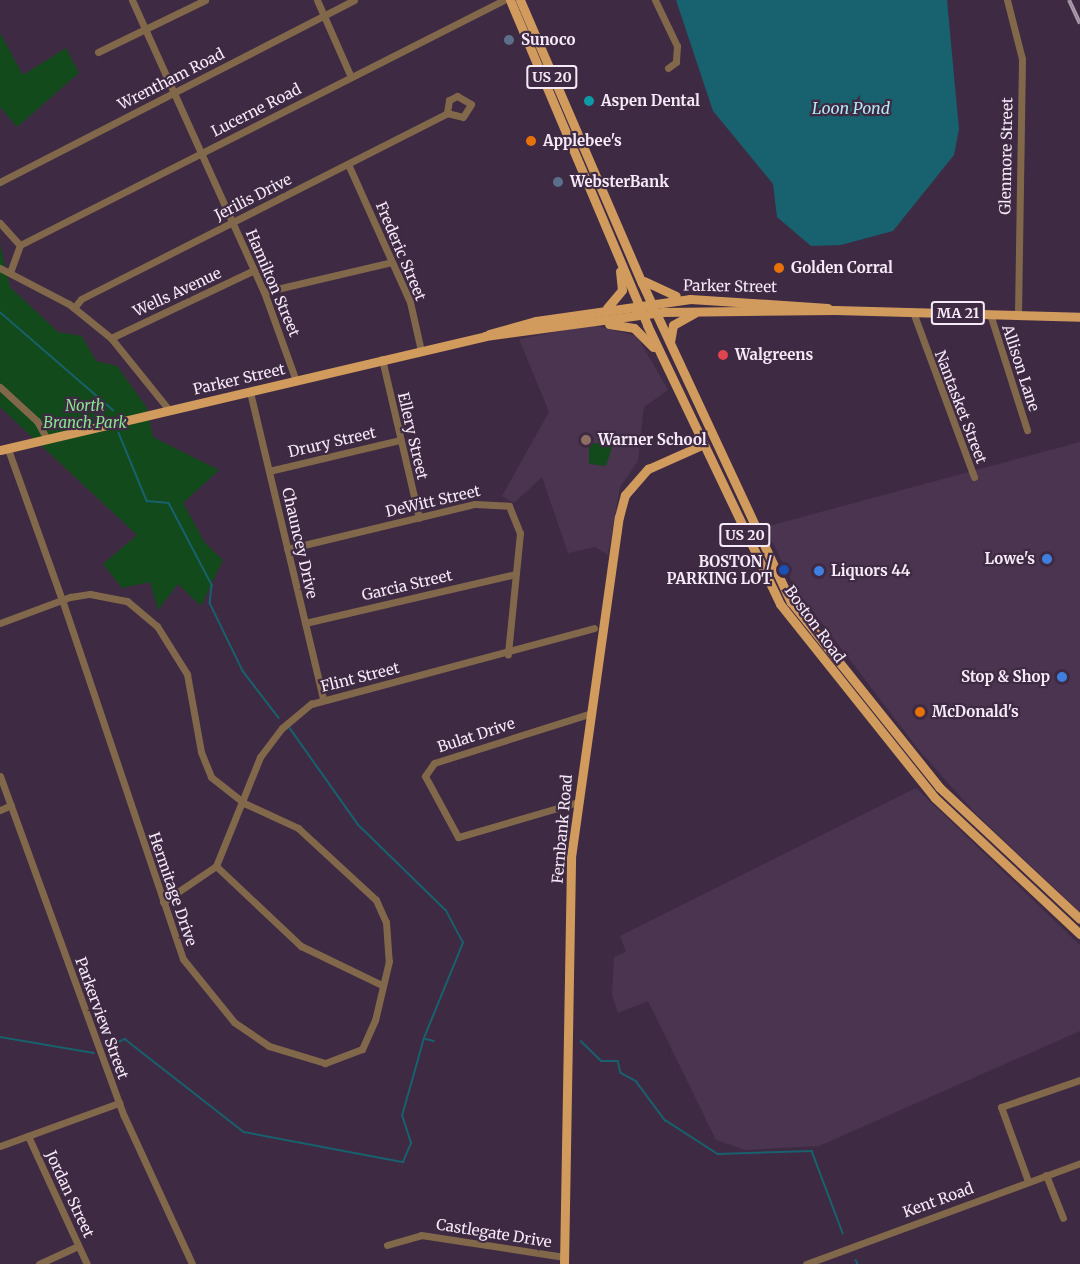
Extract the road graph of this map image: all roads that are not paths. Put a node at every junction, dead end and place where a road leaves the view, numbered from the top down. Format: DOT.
graph roads {
  1 [pos="132,0"];
  2 [pos="205,0"];
  3 [pos="317,0"];
  4 [pos="354,0"];
  5 [pos="504,0"];
  6 [pos="510,0"];
  7 [pos="520,0"];
  8 [pos="655,0"];
  9 [pos="1006,0"];
  10 [pos="323,16"];
  11 [pos="147,31"];
  12 [pos="98,52"];
  13 [pos="668,68"];
  14 [pos="351,77"];
  15 [pos="174,93"];
  16 [pos="447,113"];
  17 [pos="202,153"];
  18 [pos="348,164"];
  19 [pos="0,182"];
  20 [pos="0,223"];
  21 [pos="232,223"];
  22 [pos="21,245"];
  23 [pos="613,246"];
  24 [pos="392,262"];
  25 [pos="0,268"];
  26 [pos="636,269"];
  27 [pos="254,270"];
  28 [pos="10,272"];
  29 [pos="264,292"];
  30 [pos="711,298"];
  31 [pos="652,303"];
  32 [pos="639,305"];
  33 [pos="74,308"];
  34 [pos="707,309"];
  35 [pos="835,310"];
  36 [pos="595,312"];
  37 [pos="913,312"];
  38 [pos="656,313"];
  39 [pos="990,314"];
  40 [pos="643,315"];
  41 [pos="1018,315"];
  42 [pos="1080,318"];
  43 [pos="592,323"];
  44 [pos="484,336"];
  45 [pos="111,338"];
  46 [pos="672,347"];
  47 [pos="421,351"];
  48 [pos="382,359"];
  49 [pos="664,363"];
  50 [pos="296,381"];
  51 [pos="0,387"];
  52 [pos="250,392"];
  53 [pos="169,410"];
  54 [pos="1027,430"];
  55 [pos="47,439"];
  56 [pos="400,440"];
  57 [pos="702,445"];
  58 [pos="4,449"];
  59 [pos="269,471"];
  60 [pos="974,477"];
  61 [pos="418,518"];
  62 [pos="287,549"];
  63 [pos="515,574"];
  64 [pos="62,600"];
  65 [pos="0,623"];
  66 [pos="305,623"];
  67 [pos="594,628"];
  68 [pos="508,654"];
  69 [pos="323,699"];
  70 [pos="592,713"];
  71 [pos="0,776"];
  72 [pos="578,802"];
  73 [pos="244,803"];
  74 [pos="11,805"];
  75 [pos="0,810"];
  76 [pos="216,866"];
  77 [pos="163,902"];
  78 [pos="1080,920"];
  79 [pos="1080,934"];
  80 [pos="382,985"];
  81 [pos="1080,1080"];
  82 [pos="119,1103"];
  83 [pos="28,1136"];
  84 [pos="0,1146"];
  85 [pos="1080,1163"];
  86 [pos="1046,1175"];
  87 [pos="1028,1181"];
  88 [pos="1063,1218"];
  89 [pos="387,1245"];
  90 [pos="78,1246"];
  91 [pos="564,1261"];
  92 [pos="39,1264"];
  93 [pos="87,1264"];
  94 [pos="192,1264"];
  95 [pos="808,1264"];
  1 -- 11 [label="street, Hamilton Street"];
  2 -- 11 [label="street"];
  3 -- 10 [label="street"];
  4 -- 10 [label="street, Wrentham Road"];
  5 -- 14 [label="street, Lucerne Road"];
  6 -- 23 [label="main road, Boston Road / US 20"];
  7 -- 26 [label="main road, Boston Road / US 20"];
  8 -- 13 [label="street"];
  9 -- 41 [label="street, Glenmore Street"];
  10 -- 14 [label="street"];
  10 -- 15 [label="street, Wrentham Road"];
  11 -- 12 [label="street"];
  11 -- 15 [label="street, Hamilton Street"];
  14 -- 17 [label="street, Lucerne Road"];
  15 -- 17 [label="street, Hamilton Street"];
  15 -- 19 [label="street, Wrentham Road"];
  16 -- 18 [label="street, Jerilis Drive"];
  17 -- 21 [label="street, Hamilton Street"];
  17 -- 22 [label="street, Lucerne Road"];
  18 -- 21 [label="street, Jerilis Drive"];
  18 -- 24 [label="street, Frederic Street"];
  20 -- 22 [label="street"];
  21 -- 27 [label="street, Hamilton Street"];
  21 -- 33 [label="street, Jerilis Drive"];
  22 -- 28 [label="street"];
  23 -- 32 [label="main road, Boston Road / US 20"];
  23 -- 36 [label="main road"];
  24 -- 29 [label="street"];
  24 -- 47 [label="street, Frederic Street"];
  25 -- 28 [label="street"];
  26 -- 30 [label="main road"];
  26 -- 31 [label="main road, Boston Road / US 20"];
  27 -- 29 [label="street, Hamilton Street"];
  27 -- 45 [label="street, Wells Avenue"];
  28 -- 33 [label="street"];
  29 -- 50 [label="street, Hamilton Street"];
  30 -- 31 [label="main road, Parker Street / MA 21"];
  30 -- 35 [label="main road, Parker Street / MA 21"];
  31 -- 32 [label="main road, Parker Street / MA 21"];
  31 -- 38 [label="main road, Boston Road / US 20"];
  32 -- 36 [label="main road, Parker Street"];
  32 -- 40 [label="main road, Boston Road / US 20"];
  33 -- 45 [label="street"];
  34 -- 35 [label="main road, Parker Street / MA 21"];
  34 -- 38 [label="main road, Parker Street / MA 21"];
  34 -- 46 [label="main road"];
  35 -- 37 [label="main road, Parker Street / MA 21"];
  36 -- 44 [label="main road, Parker Street"];
  37 -- 39 [label="main road, Parker Street / MA 21"];
  37 -- 60 [label="street, Nantasket Street"];
  38 -- 40 [label="main road, Parker Street / MA 21"];
  38 -- 46 [label="main road, Boston Road / US 20"];
  39 -- 41 [label="main road, Parker Street / MA 21"];
  39 -- 54 [label="street, Allison Lane"];
  40 -- 43 [label="main road, Parker Street"];
  40 -- 49 [label="main road, Boston Road / US 20"];
  41 -- 42 [label="main road, Parker Street / MA 21"];
  43 -- 44 [label="main road, Parker Street"];
  43 -- 49 [label="main road"];
  44 -- 47 [label="main road, Parker Street"];
  45 -- 53 [label="street"];
  46 -- 78 [label="main road, Boston Road / US 20"];
  47 -- 48 [label="main road, Parker Street"];
  48 -- 50 [label="main road, Parker Street"];
  48 -- 56 [label="street, Ellery Street"];
  49 -- 57 [label="main road, Boston Road / US 20"];
  50 -- 52 [label="main road, Parker Street"];
  51 -- 55 [label="street"];
  52 -- 53 [label="main road, Parker Street"];
  52 -- 59 [label="street, Chauncey Drive"];
  53 -- 55 [label="main road, Parker Street"];
  55 -- 58 [label="main road, Parker Street"];
  56 -- 59 [label="street, Drury Street"];
  56 -- 61 [label="street, Ellery Street"];
  57 -- 70 [label="main road, Fernbank Road"];
  57 -- 79 [label="main road, Boston Road / US 20"];
  58 -- 64 [label="street, Hermitage Drive"];
  59 -- 62 [label="street, Chauncey Drive"];
  61 -- 62 [label="street, DeWitt Street"];
  61 -- 63 [label="street, DeWitt Street"];
  62 -- 66 [label="street, Chauncey Drive"];
  63 -- 66 [label="street, Garcia Street"];
  63 -- 68 [label="street, DeWitt Street"];
  64 -- 65 [label="street, Hermitage Drive"];
  64 -- 73 [label="street, Hermitage Drive"];
  64 -- 77 [label="street, Hermitage Drive"];
  66 -- 69 [label="street, Chauncey Drive"];
  67 -- 68 [label="street, Flint Street"];
  68 -- 69 [label="street, Flint Street"];
  69 -- 73 [label="street, Flint Street"];
  70 -- 72 [label="main road, Fernbank Road"];
  70 -- 72 [label="street, Bulat Drive"];
  71 -- 74 [label="street, Parkerview Street"];
  72 -- 91 [label="main road, Fernbank Road"];
  73 -- 76 [label="street, Flint Street"];
  73 -- 80 [label="street, Hermitage Drive"];
  74 -- 75 [label="street"];
  74 -- 82 [label="street, Parkerview Street"];
  76 -- 77 [label="street"];
  76 -- 80 [label="street"];
  77 -- 80 [label="street, Hermitage Drive"];
  81 -- 87 [label="street"];
  82 -- 83 [label="street"];
  82 -- 94 [label="street, Parkerview Street"];
  83 -- 84 [label="street"];
  83 -- 90 [label="street, Jordan Street"];
  85 -- 86 [label="street, Kent Road"];
  86 -- 87 [label="street, Kent Road"];
  86 -- 88 [label="street"];
  87 -- 95 [label="street, Kent Road"];
  89 -- 91 [label="street, Castlegate Drive"];
  90 -- 92 [label="street"];
  90 -- 93 [label="street, Jordan Street"];
}
